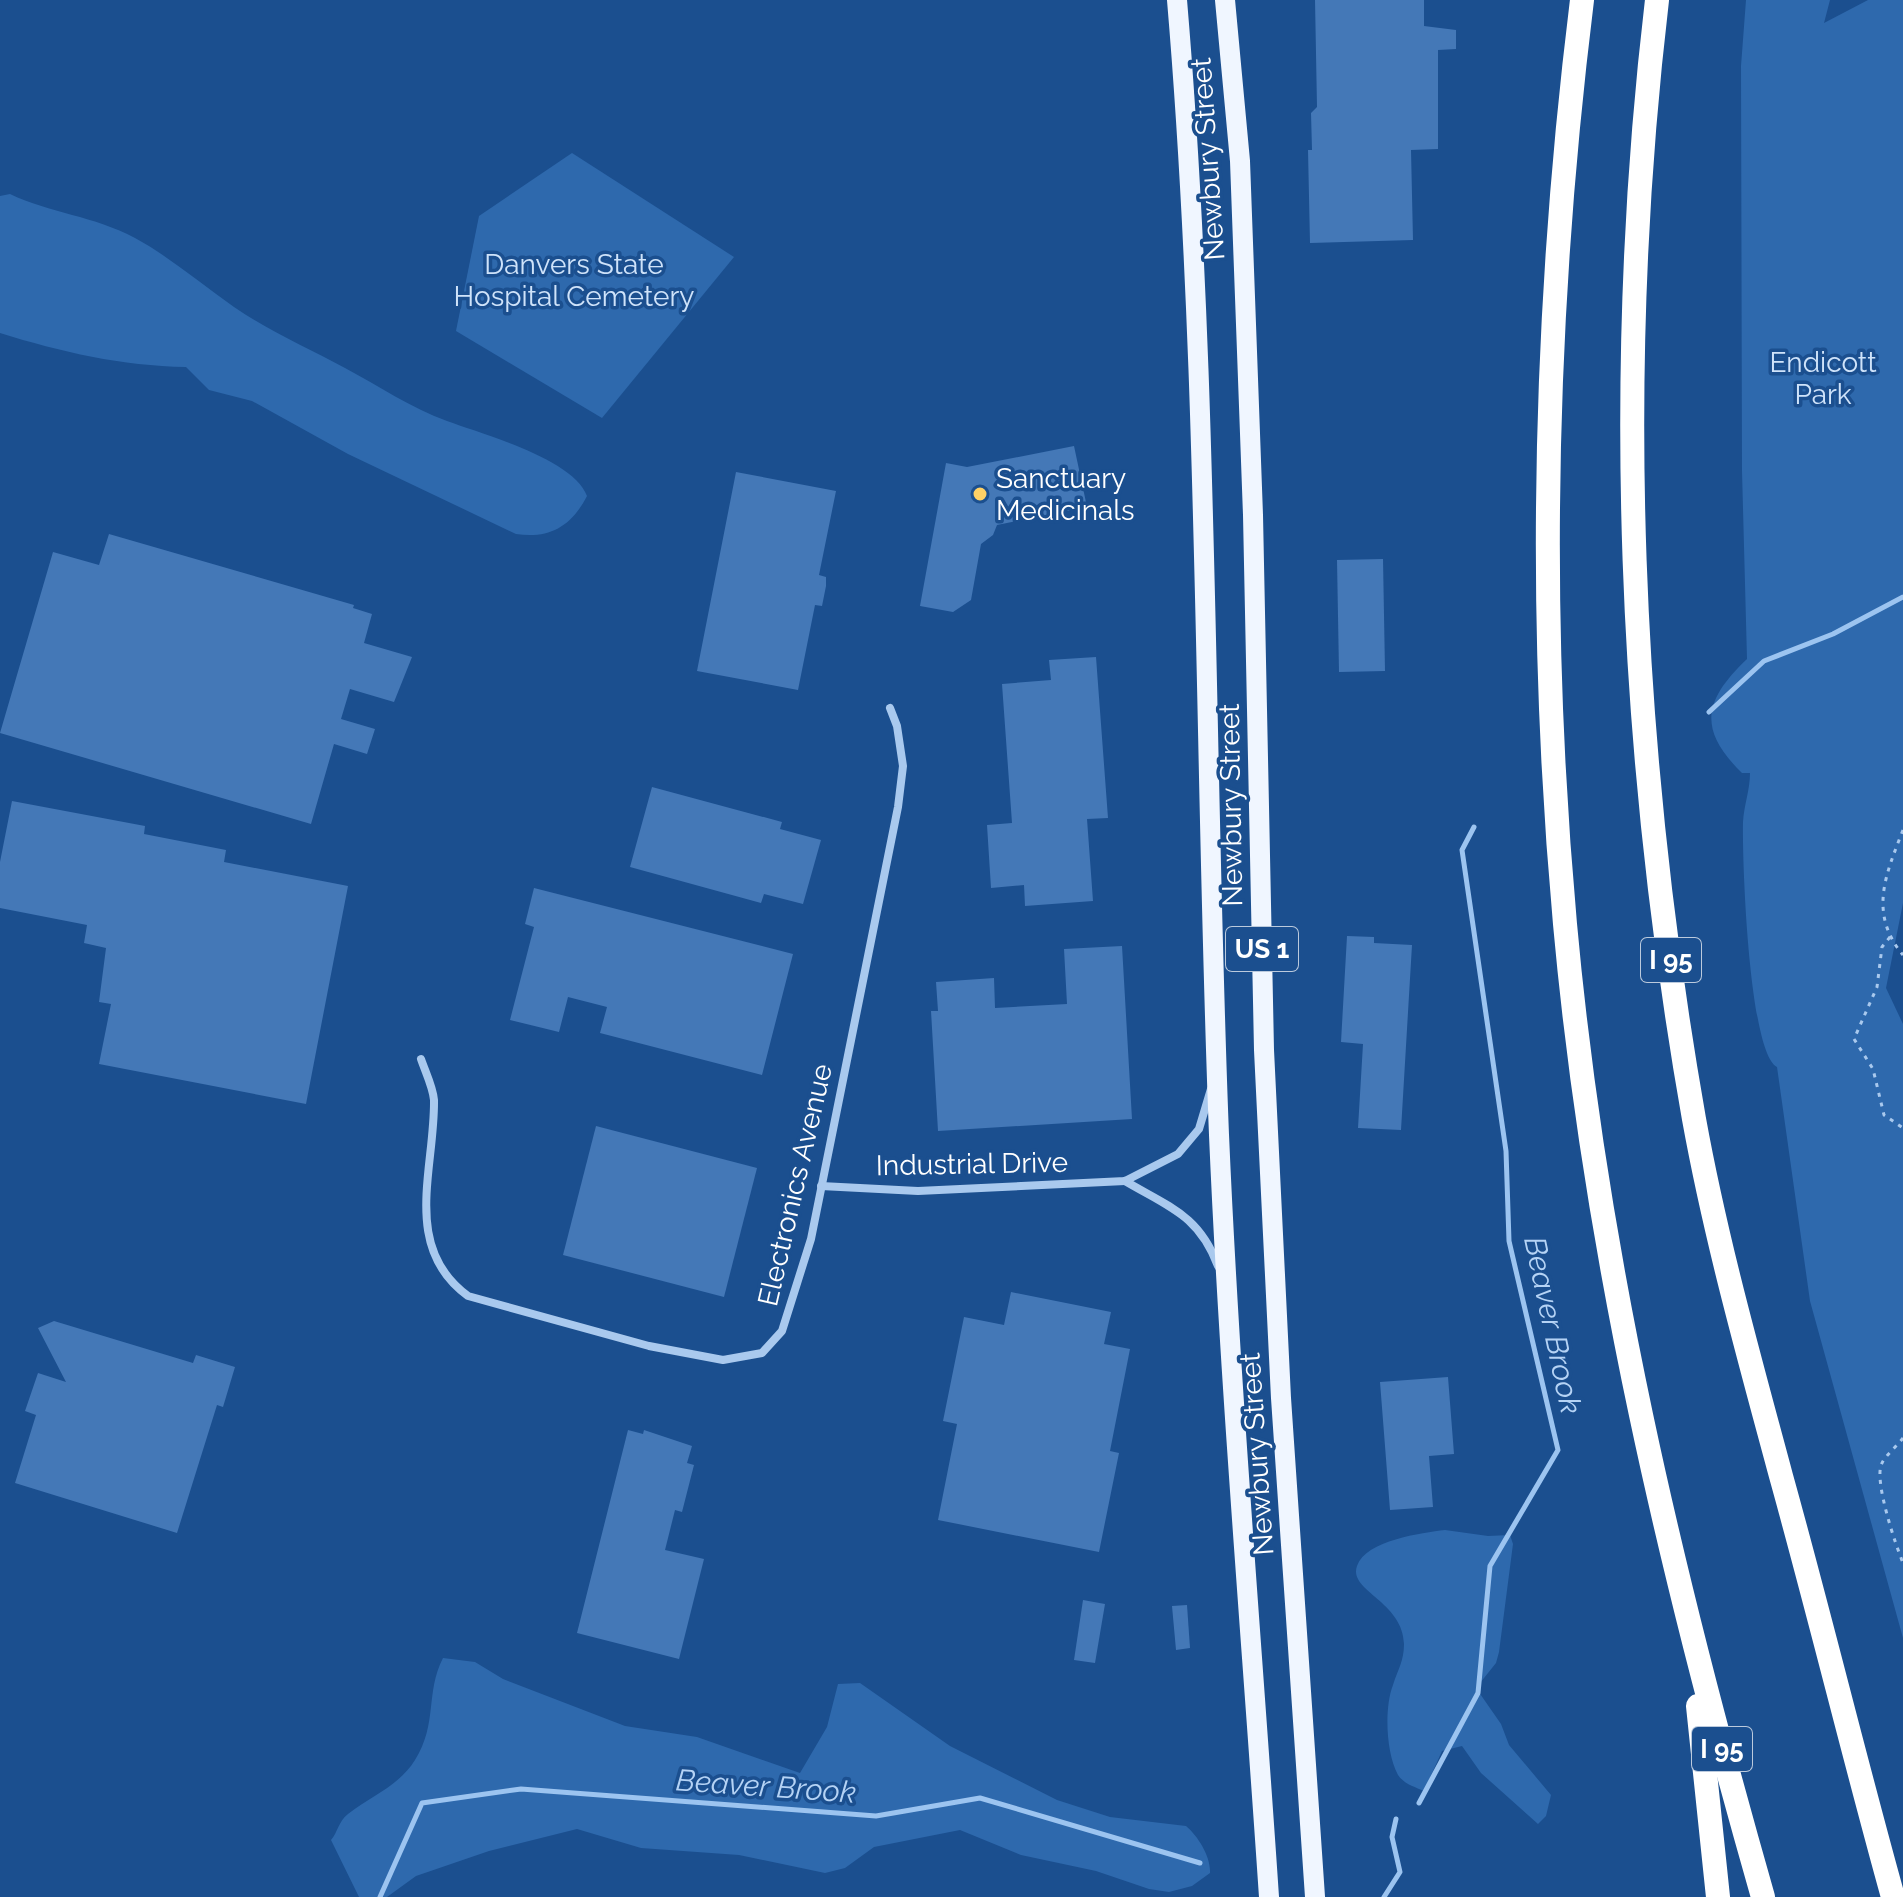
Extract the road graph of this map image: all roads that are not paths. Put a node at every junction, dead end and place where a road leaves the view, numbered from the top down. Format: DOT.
graph roads {
  1 [pos="1177,0"];
  2 [pos="1225,0"];
  3 [pos="1582,0"];
  4 [pos="1657,0"];
  5 [pos="890,708"];
  6 [pos="421,1059"];
  7 [pos="1218,1067"];
  8 [pos="1125,1181"];
  9 [pos="821,1186"];
  10 [pos="1227,1291"];
  11 [pos="1685,1601"];
  12 [pos="1269,1897"];
  13 [pos="1315,1897"];
  14 [pos="1718,1897"];
  15 [pos="1763,1897"];
  16 [pos="1893,1897"];
  1 -- 7 [label="main road, Newbury Street / US 1"];
  2 -- 13 [label="main road, Newbury Street / US 1"];
  3 -- 11 [label="highway, I 95"];
  4 -- 16 [label="highway, I 95"];
  5 -- 9 [label="street, Electronics Avenue"];
  6 -- 9 [label="street, Electronics Avenue"];
  7 -- 8 [label="street, Industrial Drive"];
  7 -- 10 [label="main road, Newbury Street / US 1"];
  8 -- 9 [label="street, Industrial Drive"];
  8 -- 10 [label="street"];
  10 -- 12 [label="main road, Newbury Street / US 1"];
  11 -- 14 [label="highway"];
  11 -- 15 [label="highway, I 95"];
}
